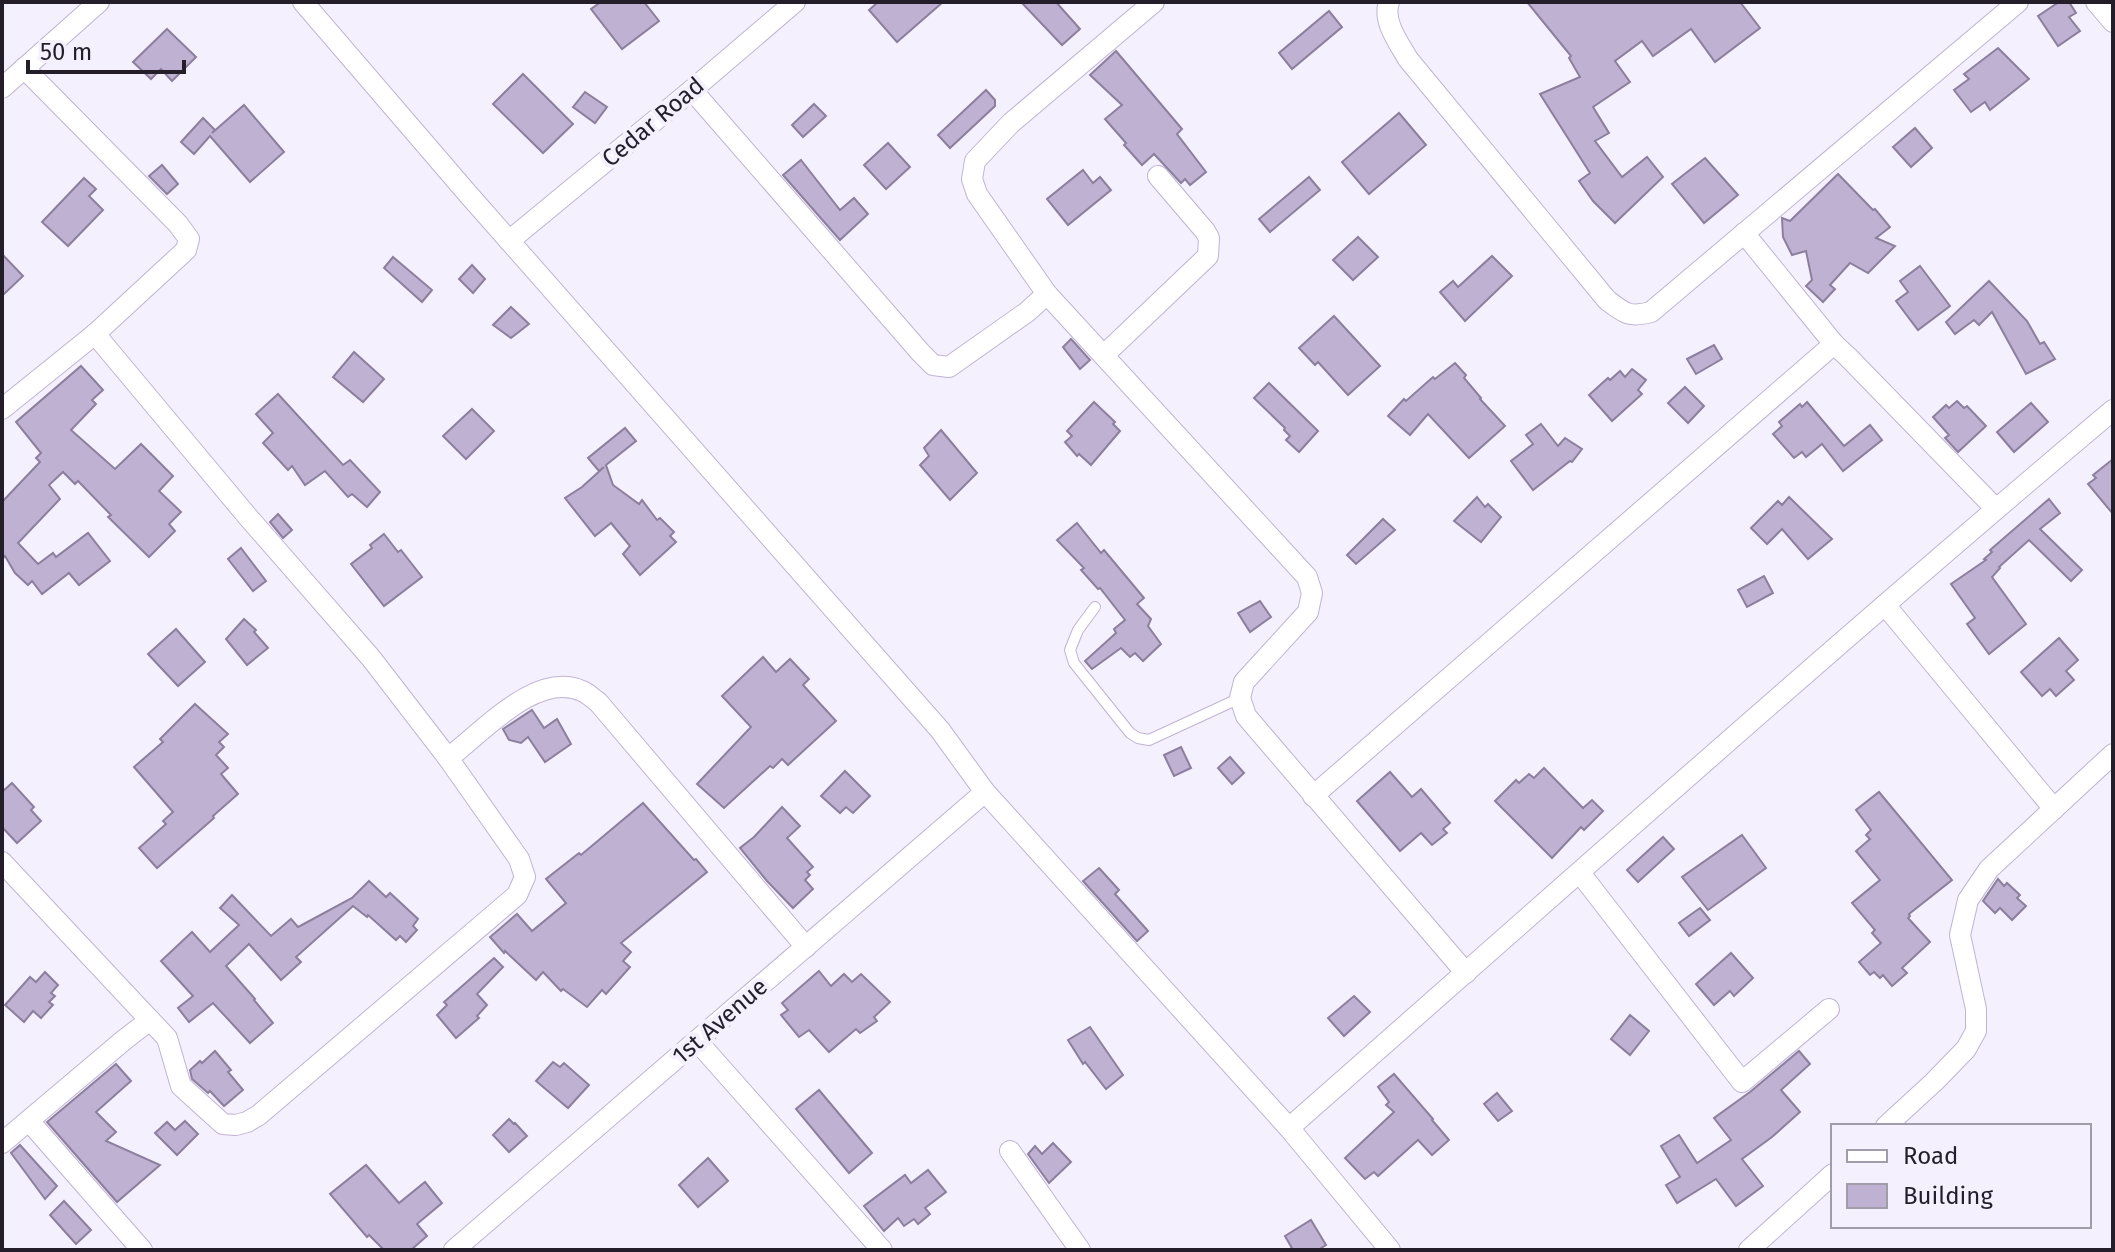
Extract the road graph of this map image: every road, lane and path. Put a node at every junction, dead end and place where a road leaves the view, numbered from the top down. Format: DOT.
graph roads {
  1 [pos="99,2"];
  2 [pos="303,2"];
  3 [pos="795,2"];
  4 [pos="1154,2"];
  5 [pos="1389,2"];
  6 [pos="2018,2"];
  7 [pos="2096,2"];
  8 [pos="2113,22"];
  9 [pos="24,68"];
  10 [pos="2,88"];
  11 [pos="692,90"];
  12 [pos="1158,176"];
  13 [pos="1744,233"];
  14 [pos="509,241"];
  15 [pos="1047,294"];
  16 [pos="95,334"];
  17 [pos="1834,344"];
  18 [pos="1104,355"];
  19 [pos="2,409"];
  20 [pos="2113,410"];
  21 [pos="1996,509"];
  22 [pos="1885,605"];
  23 [pos="1095,607"];
  24 [pos="1240,698"];
  25 [pos="2113,754"];
  26 [pos="448,758"];
  27 [pos="985,792"];
  28 [pos="1313,796"];
  29 [pos="2054,809"];
  30 [pos="2,862"];
  31 [pos="1580,873"];
  32 [pos="806,947"];
  33 [pos="1466,973"];
  34 [pos="1829,1009"];
  35 [pos="150,1020"];
  36 [pos="697,1041"];
  37 [pos="29,1121"];
  38 [pos="1888,1124"];
  39 [pos="1289,1128"];
  40 [pos="2,1143"];
  41 [pos="1010,1151"];
  42 [pos="1831,1176"];
  43 [pos="1072,1247"];
  44 [pos="142,1250"];
  45 [pos="454,1250"];
  46 [pos="882,1250"];
  47 [pos="1390,1250"];
  48 [pos="1749,1250"];
  1 -- 9 [label="street"];
  2 -- 14 [label="street"];
  3 -- 11 [label="street, Cedar Road"];
  4 -- 15 [label="street"];
  5 -- 13 [label="street"];
  6 -- 13 [label="street"];
  7 -- 8 [label="street"];
  9 -- 10 [label="street"];
  9 -- 16 [label="street"];
  11 -- 14 [label="street, Cedar Road"];
  11 -- 15 [label="street"];
  12 -- 18 [label="street"];
  13 -- 17 [label="street"];
  14 -- 27 [label="street"];
  15 -- 18 [label="street"];
  16 -- 19 [label="street"];
  16 -- 26 [label="street"];
  17 -- 21 [label="street"];
  17 -- 28 [label="street"];
  18 -- 24 [label="street"];
  20 -- 21 [label="street"];
  21 -- 22 [label="street"];
  22 -- 29 [label="street"];
  22 -- 31 [label="street"];
  23 -- 24 [label="lane"];
  24 -- 28 [label="street"];
  25 -- 29 [label="street"];
  26 -- 32 [label="street"];
  26 -- 35 [label="street"];
  27 -- 32 [label="street, 1st Avenue"];
  27 -- 39 [label="street"];
  28 -- 33 [label="street"];
  29 -- 38 [label="street"];
  30 -- 35 [label="street"];
  31 -- 33 [label="street"];
  31 -- 34 [label="street"];
  32 -- 36 [label="street, 1st Avenue"];
  33 -- 39 [label="street"];
  35 -- 37 [label="street"];
  36 -- 45 [label="street, 1st Avenue"];
  36 -- 46 [label="street"];
  37 -- 40 [label="street"];
  37 -- 44 [label="street"];
  39 -- 47 [label="street"];
  41 -- 43 [label="street"];
  42 -- 48 [label="street"];
}
